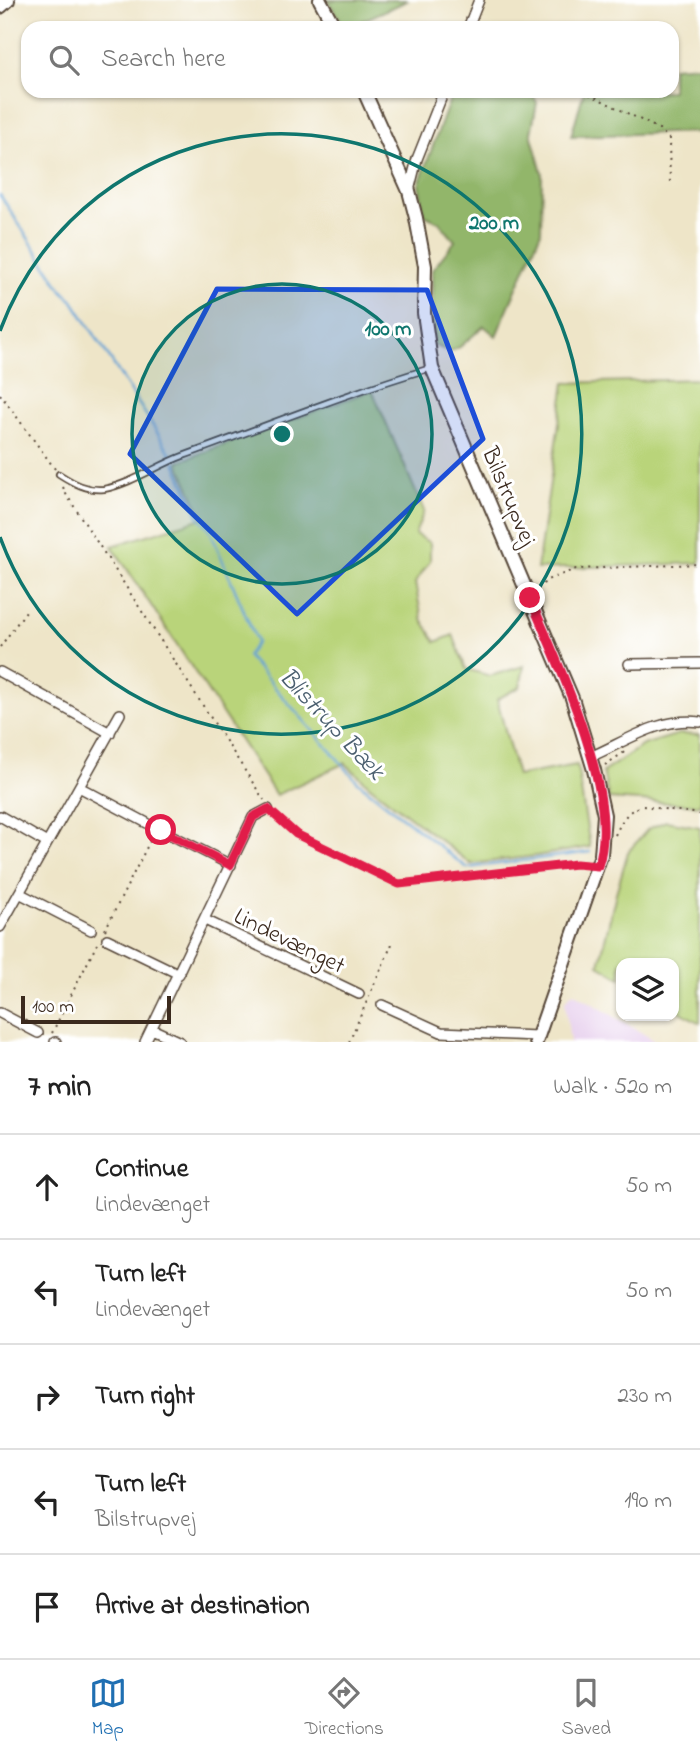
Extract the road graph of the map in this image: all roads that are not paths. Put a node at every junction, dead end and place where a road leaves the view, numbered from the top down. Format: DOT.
graph roads {
  1 [pos="7,0"];
  2 [pos="320,0"];
  3 [pos="479,0"];
  4 [pos="0,6"];
  5 [pos="331,21"];
  6 [pos="471,21"];
  7 [pos="367,98"];
  8 [pos="441,98"];
  9 [pos="409,191"];
  10 [pos="432,368"];
  11 [pos="59,474"];
  12 [pos="700,663"];
  13 [pos="629,664"];
  14 [pos="0,672"];
  15 [pos="120,714"];
  16 [pos="700,722"];
  17 [pos="110,733"];
  18 [pos="590,757"];
  19 [pos="79,788"];
  20 [pos="268,809"];
  21 [pos="0,816"];
  22 [pos="147,823"];
  23 [pos="161,830"];
  24 [pos="47,843"];
  25 [pos="230,865"];
  26 [pos="19,894"];
  27 [pos="205,920"];
  28 [pos="0,927"];
  29 [pos="91,930"];
  30 [pos="107,939"];
  31 [pos="179,974"];
  32 [pos="363,996"];
  33 [pos="382,1005"];
  34 [pos="0,1013"];
  35 [pos="152,1029"];
  36 [pos="38,1033"];
  37 [pos="537,1039"];
  38 [pos="145,1042"];
  39 [pos="180,1042"];
  1 -- 4 [label="main road"];
  2 -- 5 [label="street"];
  3 -- 6 [label="street"];
  7 -- 9 [label="street, Bilstrupvej"];
  8 -- 9 [label="street"];
  9 -- 10 [label="street, Bilstrupvej"];
  10 -- 11 [label="lane"];
  10 -- 18 [label="street, Bilstrupvej"];
  12 -- 13 [label="street"];
  14 -- 17 [label="street"];
  15 -- 17 [label="street"];
  16 -- 18 [label="street"];
  17 -- 19 [label="street"];
  18 -- 37 [label="street, Bilstrupvej"];
  19 -- 22 [label="street"];
  19 -- 24 [label="street"];
  20 -- 25 [label="street, Lindevænget"];
  21 -- 24 [label="street"];
  23 -- 25 [label="street"];
  24 -- 26 [label="street"];
  25 -- 27 [label="street, Lindevænget"];
  26 -- 28 [label="street"];
  26 -- 29 [label="street"];
  27 -- 31 [label="street, Lindevænget"];
  27 -- 32 [label="street, Lindevænget"];
  30 -- 31 [label="street"];
  31 -- 35 [label="street, Lindevænget"];
  33 -- 37 [label="street, Bilstrupvej"];
  34 -- 36 [label="street"];
  35 -- 38 [label="street, Lindevænget"];
  35 -- 39 [label="street"];
}
